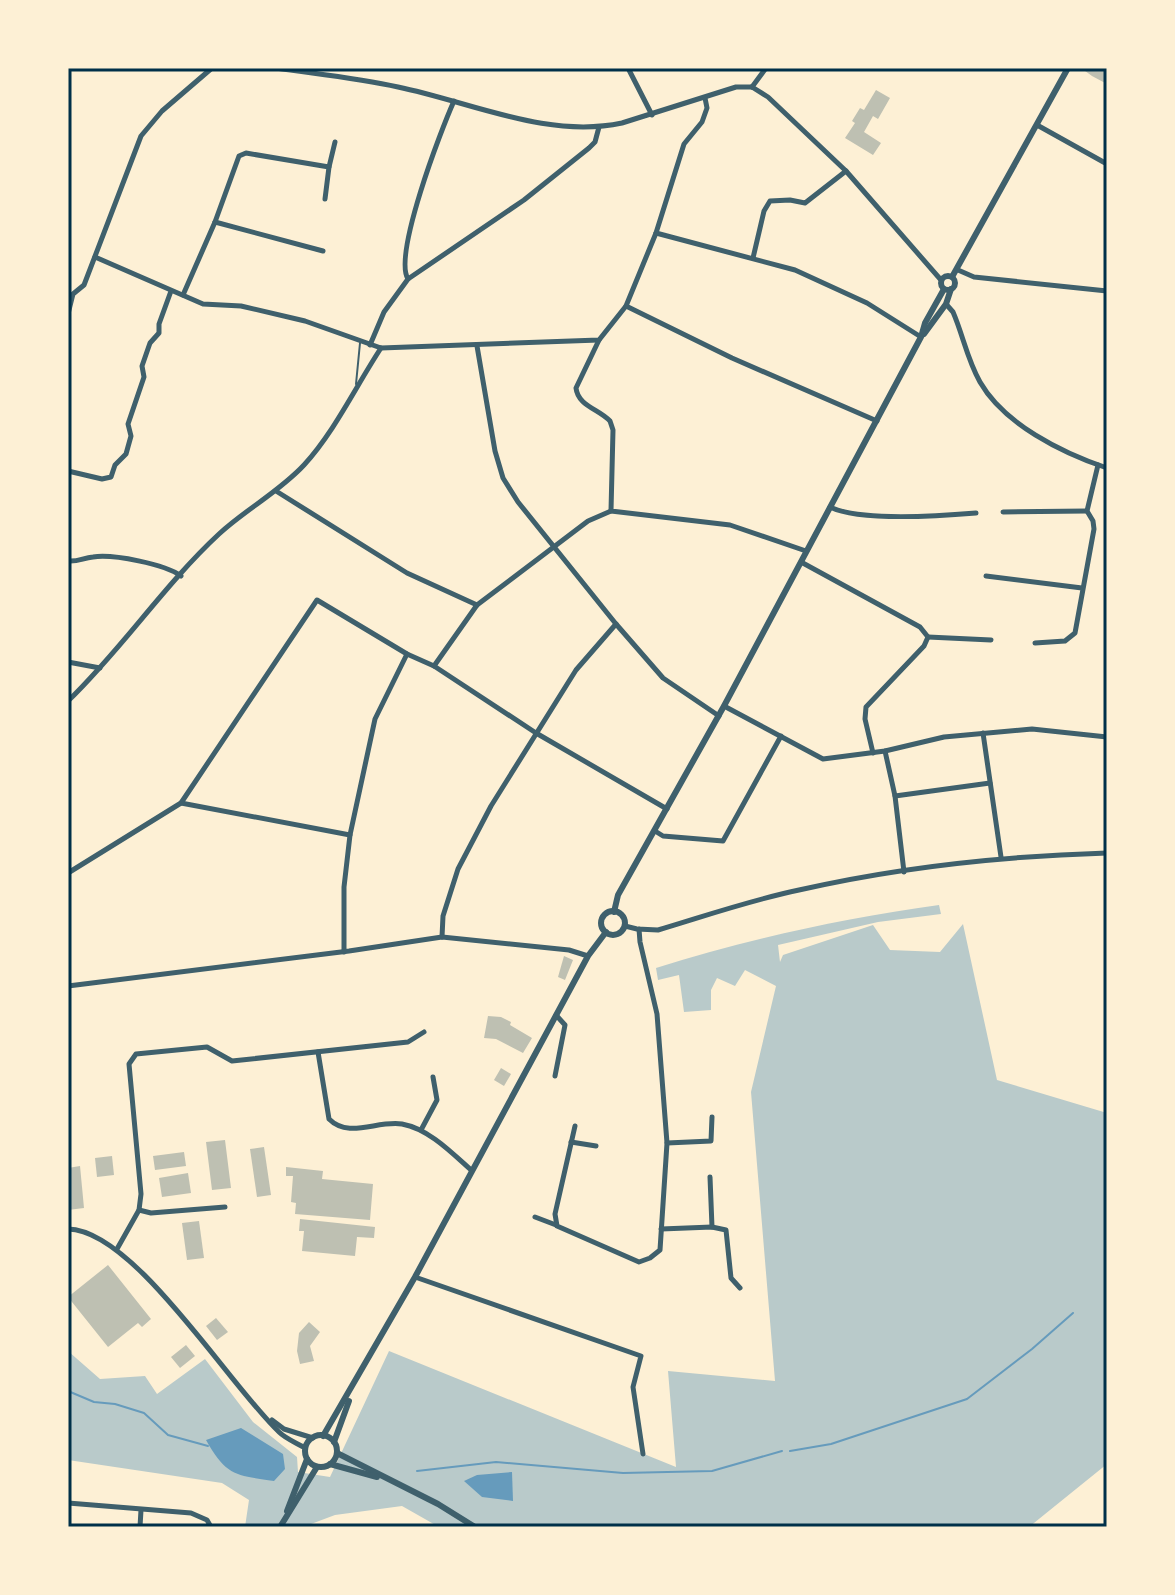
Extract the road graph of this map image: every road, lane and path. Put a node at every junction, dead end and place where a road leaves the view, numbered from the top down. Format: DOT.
graph roads {
  1 [pos="212,68"];
  2 [pos="276,68"];
  3 [pos="628,68"];
  4 [pos="766,68"];
  5 [pos="1068,68"];
  6 [pos="752,87"];
  7 [pos="705,98"];
  8 [pos="454,101"];
  9 [pos="652,115"];
  10 [pos="1037,125"];
  11 [pos="599,127"];
  12 [pos="335,142"];
  13 [pos="1107,164"];
  14 [pos="329,167"];
  15 [pos="846,171"];
  16 [pos="325,199"];
  17 [pos="215,222"];
  18 [pos="656,233"];
  19 [pos="323,251"];
  20 [pos="95,257"];
  21 [pos="753,258"];
  22 [pos="958,270"];
  23 [pos="952,277"];
  24 [pos="408,279"];
  25 [pos="941,280"];
  26 [pos="948,289"];
  27 [pos="171,291"];
  28 [pos="1107,291"];
  29 [pos="71,294"];
  30 [pos="183,295"];
  31 [pos="946,304"];
  32 [pos="626,306"];
  33 [pos="68,314"];
  34 [pos="921,337"];
  35 [pos="599,340"];
  36 [pos="360,341"];
  37 [pos="370,345"];
  38 [pos="477,346"];
  39 [pos="381,348"];
  40 [pos="355,387"];
  41 [pos="877,421"];
  42 [pos="1098,465"];
  43 [pos="1107,468"];
  44 [pos="68,471"];
  45 [pos="276,491"];
  46 [pos="830,507"];
  47 [pos="611,511"];
  48 [pos="1087,511"];
  49 [pos="1003,512"];
  50 [pos="976,513"];
  51 [pos="554,546"];
  52 [pos="806,551"];
  53 [pos="68,561"];
  54 [pos="801,562"];
  55 [pos="181,576"];
  56 [pos="986,576"];
  57 [pos="1082,588"];
  58 [pos="477,605"];
  59 [pos="616,624"];
  60 [pos="928,637"];
  61 [pos="991,640"];
  62 [pos="1035,643"];
  63 [pos="407,654"];
  64 [pos="68,662"];
  65 [pos="434,666"];
  66 [pos="101,668"];
  67 [pos="68,701"];
  68 [pos="724,706"];
  69 [pos="719,716"];
  70 [pos="536,733"];
  71 [pos="983,733"];
  72 [pos="781,736"];
  73 [pos="1107,737"];
  74 [pos="885,751"];
  75 [pos="873,753"];
  76 [pos="990,783"];
  77 [pos="895,796"];
  78 [pos="181,803"];
  79 [pos="667,809"];
  80 [pos="655,831"];
  81 [pos="350,835"];
  82 [pos="1107,853"];
  83 [pos="1001,857"];
  84 [pos="904,872"];
  85 [pos="68,873"];
  86 [pos="614,912"];
  87 [pos="625,926"];
  88 [pos="639,929"];
  89 [pos="606,932"];
  90 [pos="442,937"];
  91 [pos="344,952"];
  92 [pos="588,956"];
  93 [pos="68,986"];
  94 [pos="556,1015"];
  95 [pos="424,1032"];
  96 [pos="318,1052"];
  97 [pos="555,1076"];
  98 [pos="433,1077"];
  99 [pos="712,1117"];
  100 [pos="575,1126"];
  101 [pos="421,1130"];
  102 [pos="571,1142"];
  103 [pos="667,1143"];
  104 [pos="596,1146"];
  105 [pos="471,1170"];
  106 [pos="710,1177"];
  107 [pos="225,1207"];
  108 [pos="139,1210"];
  109 [pos="535,1217"];
  110 [pos="557,1226"];
  111 [pos="712,1227"];
  112 [pos="68,1229"];
  113 [pos="661,1229"];
  114 [pos="117,1249"];
  115 [pos="415,1277"];
  116 [pos="740,1288"];
  117 [pos="356,1382"];
  118 [pos="264,1415"];
  119 [pos="323,1436"];
  120 [pos="313,1438"];
  121 [pos="334,1442"];
  122 [pos="305,1448"];
  123 [pos="337,1453"];
  124 [pos="643,1454"];
  125 [pos="307,1459"];
  126 [pos="330,1464"];
  127 [pos="317,1467"];
  128 [pos="392,1481"];
  129 [pos="68,1503"];
  130 [pos="141,1510"];
  131 [pos="282,1524"];
  132 [pos="140,1527"];
  133 [pos="211,1527"];
  134 [pos="475,1527"];
  1 -- 20 [label="street"];
  2 -- 8 [label="street"];
  3 -- 9 [label="street"];
  4 -- 6 [label="street"];
  5 -- 10 [label="street"];
  6 -- 7 [label="street"];
  6 -- 15 [label="street"];
  7 -- 9 [label="street"];
  7 -- 18 [label="street"];
  8 -- 11 [label="street"];
  8 -- 24 [label="street"];
  9 -- 11 [label="street"];
  10 -- 13 [label="street"];
  10 -- 22 [label="street"];
  11 -- 24 [label="street"];
  12 -- 14 [label="street"];
  14 -- 16 [label="street"];
  14 -- 17 [label="street"];
  15 -- 21 [label="street"];
  15 -- 25 [label="street"];
  17 -- 19 [label="street"];
  17 -- 30 [label="street"];
  18 -- 21 [label="street"];
  18 -- 32 [label="street"];
  20 -- 27 [label="street"];
  20 -- 29 [label="street"];
  21 -- 34 [label="street"];
  22 -- 23 [label="street"];
  22 -- 28 [label="street"];
  23 -- 25 [label="street"];
  23 -- 26 [label="street"];
  24 -- 37 [label="street"];
  25 -- 26 [label="street"];
  26 -- 31 [label="street"];
  26 -- 34 [label="street"];
  27 -- 30 [label="street"];
  27 -- 44 [label="street"];
  29 -- 33 [label="street"];
  30 -- 36 [label="street"];
  31 -- 34 [label="street"];
  31 -- 42 [label="street"];
  32 -- 35 [label="street"];
  32 -- 41 [label="street"];
  34 -- 41 [label="street"];
  35 -- 38 [label="street"];
  35 -- 47 [label="street"];
  36 -- 37 [label="street"];
  36 -- 40 [label="lane"];
  37 -- 39 [label="street"];
  38 -- 39 [label="street"];
  38 -- 51 [label="street"];
  39 -- 40 [label="street"];
  40 -- 45 [label="street"];
  41 -- 46 [label="street"];
  42 -- 43 [label="street"];
  42 -- 48 [label="street"];
  45 -- 55 [label="street"];
  45 -- 58 [label="street"];
  46 -- 50 [label="street"];
  46 -- 52 [label="street"];
  47 -- 51 [label="street"];
  47 -- 52 [label="street"];
  48 -- 49 [label="street"];
  48 -- 57 [label="street"];
  51 -- 58 [label="street"];
  51 -- 59 [label="street"];
  52 -- 54 [label="street"];
  53 -- 55 [label="street"];
  54 -- 60 [label="street"];
  54 -- 68 [label="street"];
  55 -- 66 [label="street"];
  56 -- 57 [label="street"];
  57 -- 62 [label="street"];
  58 -- 65 [label="street"];
  59 -- 69 [label="street"];
  59 -- 70 [label="street"];
  60 -- 61 [label="street"];
  60 -- 75 [label="street"];
  63 -- 65 [label="street"];
  63 -- 78 [label="street"];
  63 -- 81 [label="street"];
  64 -- 66 [label="street"];
  65 -- 70 [label="street"];
  66 -- 67 [label="street"];
  68 -- 69 [label="street"];
  68 -- 72 [label="street"];
  69 -- 79 [label="street"];
  70 -- 79 [label="street"];
  70 -- 90 [label="street"];
  71 -- 73 [label="street"];
  71 -- 74 [label="street"];
  71 -- 76 [label="street"];
  72 -- 75 [label="street"];
  72 -- 80 [label="street"];
  74 -- 75 [label="street"];
  74 -- 77 [label="street"];
  76 -- 77 [label="street"];
  76 -- 83 [label="street"];
  77 -- 84 [label="street"];
  78 -- 81 [label="street"];
  78 -- 85 [label="street"];
  79 -- 80 [label="street"];
  80 -- 86 [label="street"];
  81 -- 91 [label="street"];
  82 -- 83 [label="street"];
  83 -- 84 [label="street"];
  84 -- 88 [label="street"];
  86 -- 87 [label="street"];
  86 -- 89 [label="street"];
  87 -- 88 [label="street"];
  87 -- 89 [label="street"];
  88 -- 103 [label="street"];
  89 -- 92 [label="street"];
  90 -- 91 [label="street"];
  90 -- 92 [label="street"];
  91 -- 93 [label="street"];
  92 -- 94 [label="street"];
  94 -- 97 [label="street"];
  94 -- 105 [label="street"];
  95 -- 96 [label="street"];
  96 -- 101 [label="street"];
  96 -- 108 [label="street"];
  98 -- 101 [label="street"];
  99 -- 103 [label="street"];
  100 -- 102 [label="street"];
  101 -- 105 [label="street"];
  102 -- 104 [label="street"];
  102 -- 110 [label="street"];
  103 -- 113 [label="street"];
  105 -- 115 [label="street"];
  106 -- 111 [label="street"];
  107 -- 108 [label="street"];
  108 -- 114 [label="street"];
  109 -- 110 [label="street"];
  110 -- 113 [label="street"];
  111 -- 113 [label="street"];
  111 -- 116 [label="street"];
  112 -- 114 [label="street"];
  114 -- 118 [label="street"];
  115 -- 117 [label="street"];
  115 -- 124 [label="street"];
  117 -- 119 [label="street"];
  117 -- 121 [label="street"];
  118 -- 120 [label="street"];
  118 -- 122 [label="street"];
  119 -- 120 [label="street"];
  119 -- 121 [label="street"];
  120 -- 122 [label="street"];
  121 -- 123 [label="street"];
  122 -- 125 [label="street"];
  123 -- 126 [label="street"];
  123 -- 128 [label="street"];
  125 -- 127 [label="street"];
  125 -- 131 [label="street"];
  126 -- 127 [label="street"];
  126 -- 128 [label="street"];
  127 -- 131 [label="street"];
  128 -- 134 [label="street"];
  129 -- 130 [label="street"];
  130 -- 132 [label="street"];
  130 -- 133 [label="street"];
}
